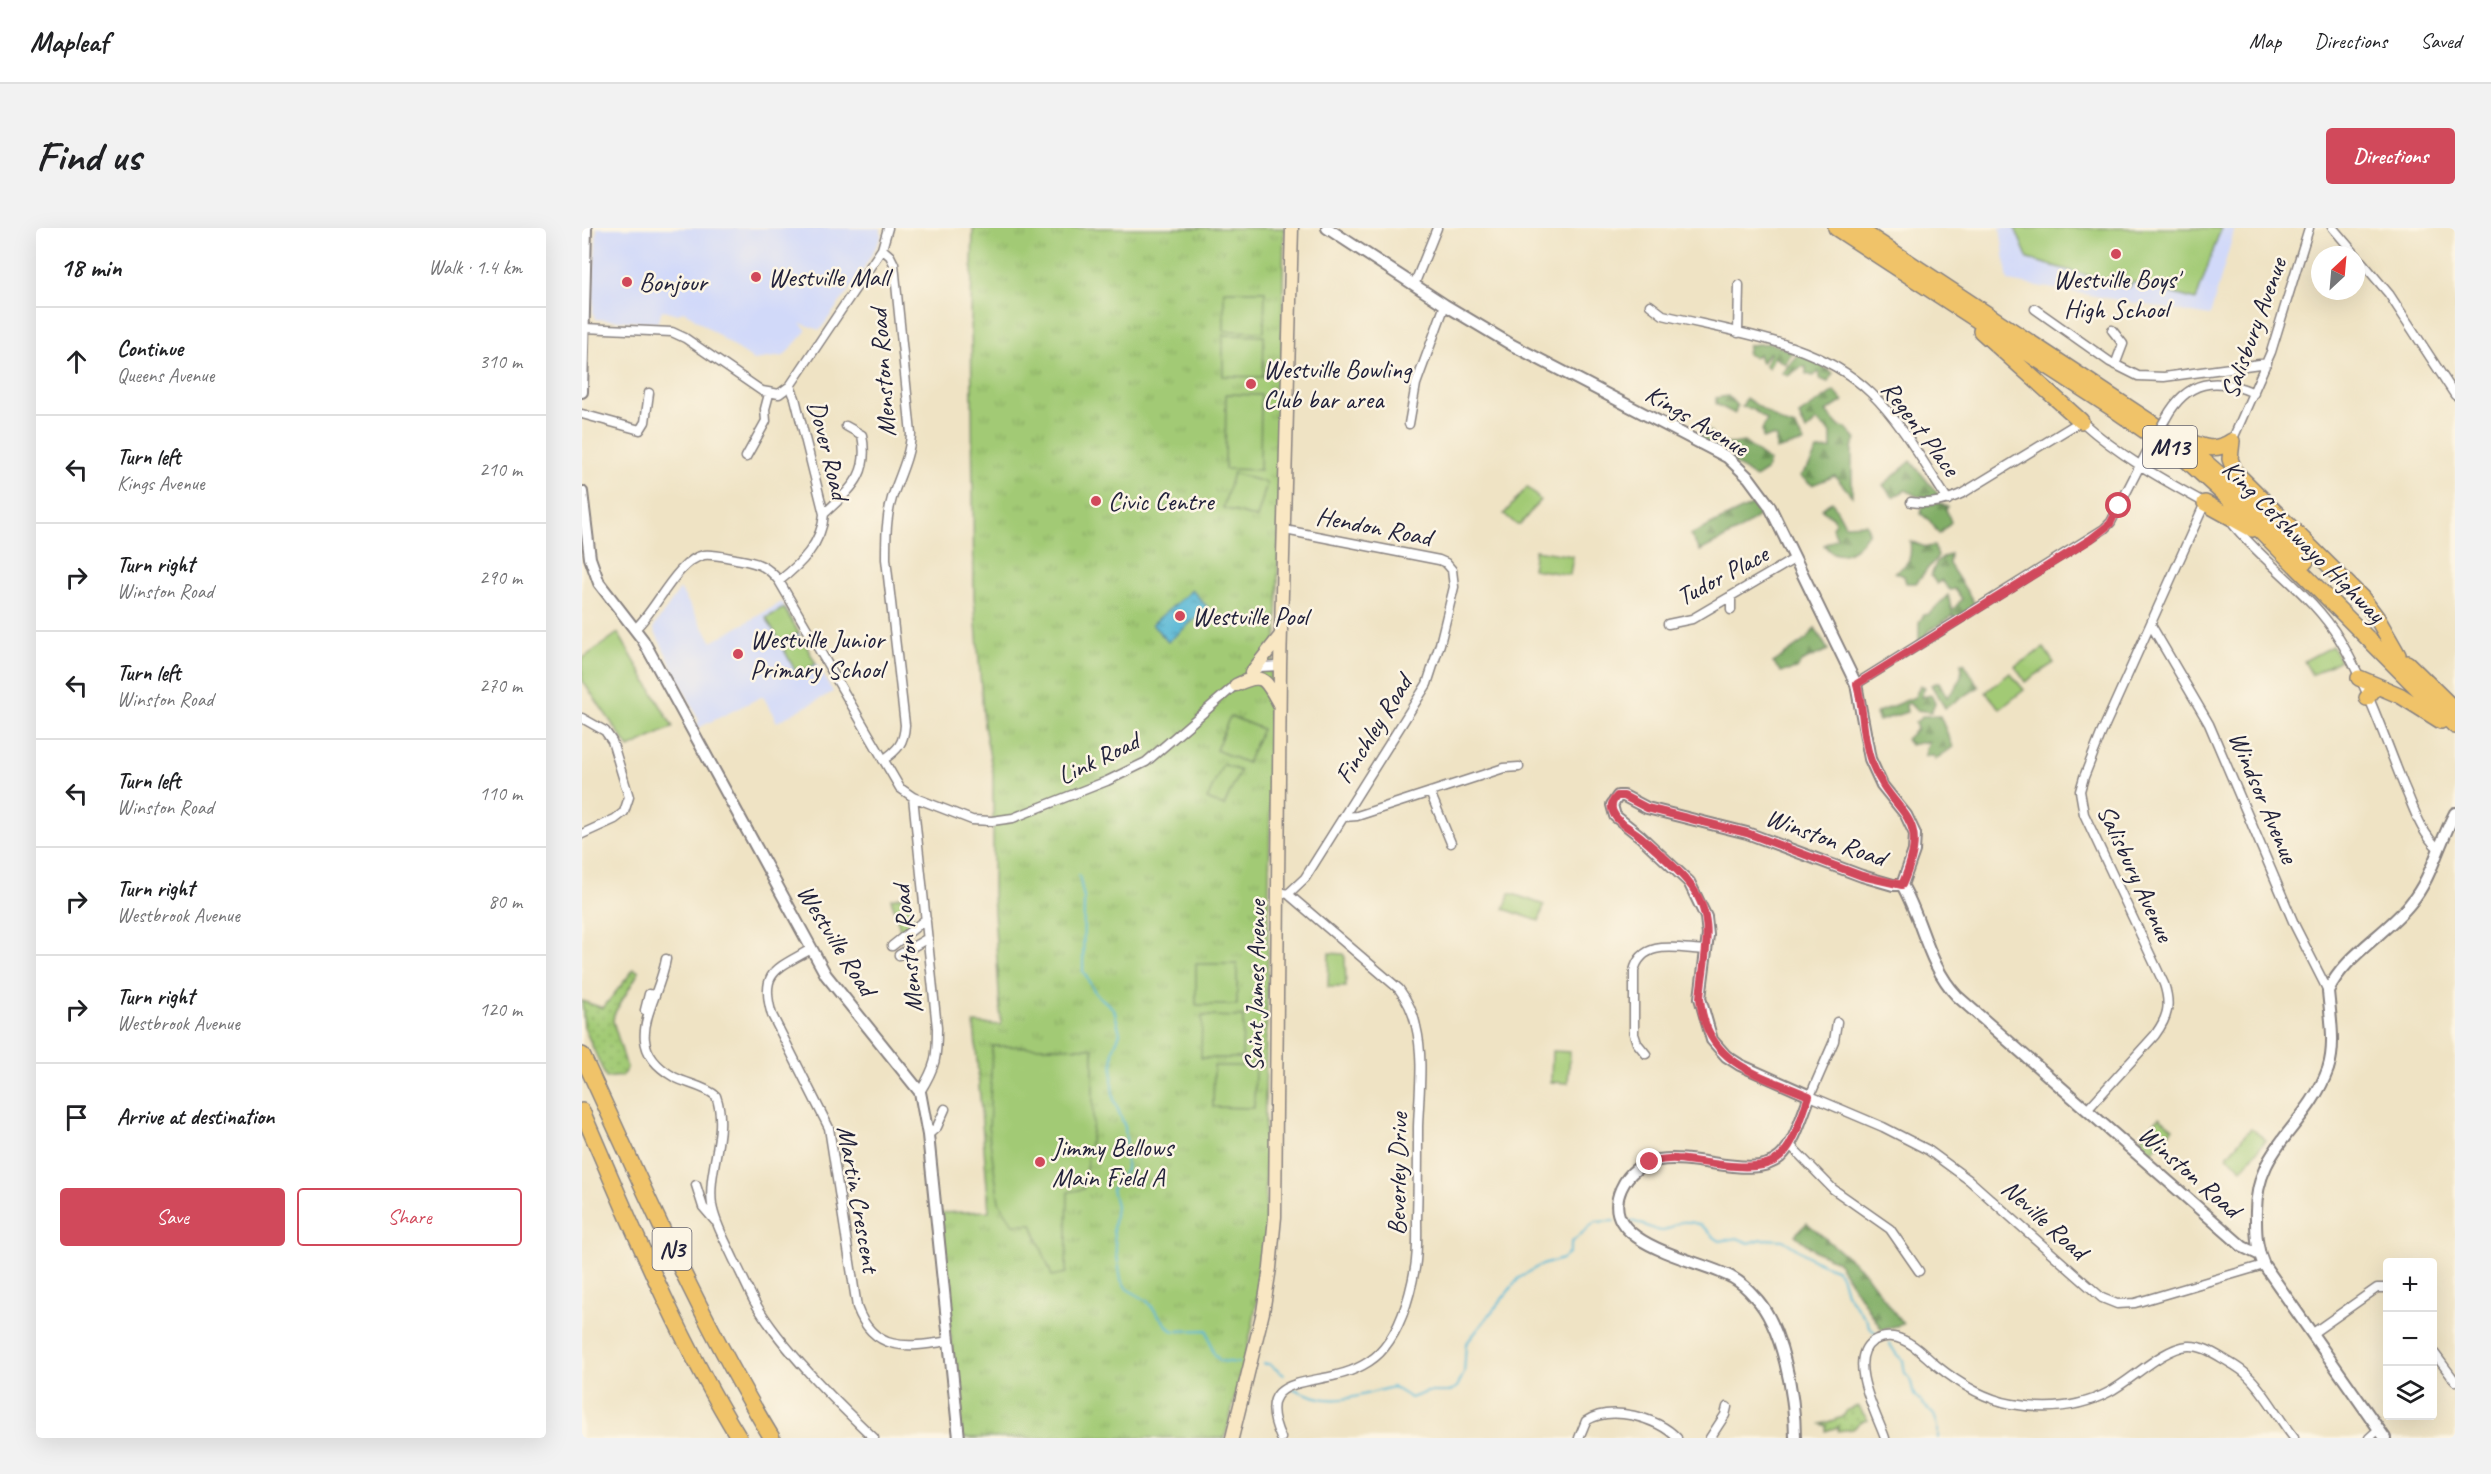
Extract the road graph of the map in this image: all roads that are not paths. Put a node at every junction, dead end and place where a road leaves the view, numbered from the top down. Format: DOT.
graph roads {
  1 [pos="586,228"];
  2 [pos="888,228"];
  3 [pos="1327,228"];
  4 [pos="1437,228"];
  5 [pos="1836,228"];
  6 [pos="1857,228"];
  7 [pos="2309,228"];
  8 [pos="2333,228"];
  9 [pos="1293,229"];
  10 [pos="882,249"];
  11 [pos="1414,285"];
  12 [pos="1739,285"];
  13 [pos="1958,301"];
  14 [pos="1444,305"];
  15 [pos="1650,305"];
  16 [pos="2035,309"];
  17 [pos="584,328"];
  18 [pos="2112,330"];
  19 [pos="1738,333"];
  20 [pos="2267,363"];
  21 [pos="2115,365"];
  22 [pos="790,386"];
  23 [pos="582,392"];
  24 [pos="649,393"];
  25 [pos="2254,393"];
  26 [pos="769,394"];
  27 [pos="2455,394"];
  28 [pos="582,414"];
  29 [pos="2081,421"];
  30 [pos="1409,424"];
  31 [pos="846,426"];
  32 [pos="2232,441"];
  33 [pos="746,457"];
  34 [pos="2139,466"];
  35 [pos="582,492"];
  36 [pos="1948,500"];
  37 [pos="1911,501"];
  38 [pos="2205,503"];
  39 [pos="825,514"];
  40 [pos="2226,516"];
  41 [pos="1285,530"];
  42 [pos="2267,537"];
  43 [pos="1794,560"];
  44 [pos="1452,570"];
  45 [pos="779,580"];
  46 [pos="1731,596"];
  47 [pos="1731,610"];
  48 [pos="1668,624"];
  49 [pos="2151,625"];
  50 [pos="636,628"];
  51 [pos="1280,636"];
  52 [pos="2398,655"];
  53 [pos="1280,666"];
  54 [pos="1251,673"];
  55 [pos="2359,678"];
  56 [pos="1857,684"];
  57 [pos="1236,685"];
  58 [pos="2380,687"];
  59 [pos="2367,698"];
  60 [pos="1280,705"];
  61 [pos="2455,711"];
  62 [pos="582,718"];
  63 [pos="2455,727"];
  64 [pos="883,760"];
  65 [pos="1519,768"];
  66 [pos="1430,792"];
  67 [pos="913,797"];
  68 [pos="2455,813"];
  69 [pos="1344,817"];
  70 [pos="582,834"];
  71 [pos="1451,843"];
  72 [pos="2439,849"];
  73 [pos="1902,885"];
  74 [pos="1284,893"];
  75 [pos="926,919"];
  76 [pos="928,938"];
  77 [pos="892,946"];
  78 [pos="811,949"];
  79 [pos="1706,950"];
  80 [pos="899,955"];
  81 [pos="666,959"];
  82 [pos="2328,991"];
  83 [pos="649,994"];
  84 [pos="646,1019"];
  85 [pos="1837,1022"];
  86 [pos="582,1054"];
  87 [pos="1646,1054"];
  88 [pos="920,1092"];
  89 [pos="1809,1096"];
  90 [pos="945,1109"];
  91 [pos="2087,1110"];
  92 [pos="582,1111"];
  93 [pos="928,1135"];
  94 [pos="1790,1145"];
  95 [pos="696,1185"];
  96 [pos="717,1222"];
  97 [pos="2262,1260"];
  98 [pos="1919,1272"];
  99 [pos="2383,1287"];
  100 [pos="2313,1333"];
  101 [pos="950,1341"];
  102 [pos="2437,1356"];
  103 [pos="2455,1381"];
  104 [pos="1726,1407"];
  105 [pos="2382,1433"];
  106 [pos="739,1438"];
  107 [pos="772,1438"];
  108 [pos="874,1438"];
  109 [pos="959,1438"];
  110 [pos="1232,1438"];
  111 [pos="1281,1438"];
  112 [pos="1579,1438"];
  113 [pos="1677,1438"];
  114 [pos="1710,1438"];
  115 [pos="1795,1438"];
  116 [pos="1885,1438"];
  117 [pos="2294,1438"];
  118 [pos="2369,1438"];
  1 -- 17 [label="street"];
  2 -- 10 [label="street"];
  3 -- 11 [label="street, Kings Avenue"];
  4 -- 11 [label="street"];
  5 -- 13 [label="highway, King Cetshwayo Highway / M13"];
  6 -- 13 [label="highway, King Cetshwayo Highway / M13"];
  7 -- 20 [label="street, Salisbury Avenue"];
  8 -- 27 [label="street"];
  9 -- 41 [label="main road, Saint James Avenue"];
  10 -- 22 [label="street"];
  10 -- 64 [label="street, Menston Road"];
  11 -- 14 [label="street, Kings Avenue"];
  12 -- 19 [label="street"];
  13 -- 29 [label="highway"];
  13 -- 32 [label="highway"];
  13 -- 42 [label="highway, King Cetshwayo Highway / M13"];
  13 -- 52 [label="highway, King Cetshwayo Highway / M13"];
  14 -- 30 [label="street"];
  14 -- 43 [label="street, Kings Avenue"];
  15 -- 19 [label="street, Regent Place"];
  16 -- 21 [label="street"];
  17 -- 23 [label="street"];
  17 -- 26 [label="street"];
  18 -- 21 [label="street"];
  19 -- 36 [label="street, Regent Place"];
  20 -- 21 [label="street"];
  20 -- 25 [label="street, Salisbury Avenue"];
  22 -- 26 [label="street"];
  22 -- 39 [label="street, Dover Road"];
  24 -- 28 [label="street"];
  25 -- 32 [label="street, Salisbury Avenue"];
  25 -- 34 [label="street, bridge"];
  26 -- 33 [label="street"];
  29 -- 34 [label="street"];
  29 -- 36 [label="street"];
  31 -- 39 [label="street"];
  32 -- 52 [label="highway"];
  34 -- 38 [label="street"];
  34 -- 56 [label="street"];
  35 -- 50 [label="street, Westville Road"];
  36 -- 37 [label="street"];
  38 -- 40 [label="highway"];
  38 -- 49 [label="street, Salisbury Avenue"];
  39 -- 45 [label="street, Dover Road"];
  40 -- 42 [label="highway"];
  40 -- 55 [label="street"];
  41 -- 44 [label="street, Hendon Road"];
  41 -- 51 [label="main road, Saint James Avenue"];
  42 -- 63 [label="highway, King Cetshwayo Highway / M13"];
  43 -- 46 [label="street, Tudor Place"];
  43 -- 56 [label="street, Kings Avenue"];
  44 -- 69 [label="street, Finchley Road"];
  45 -- 50 [label="street"];
  45 -- 64 [label="street"];
  46 -- 47 [label="street"];
  46 -- 48 [label="street, Tudor Place"];
  49 -- 82 [label="street, Windsor Avenue"];
  49 -- 91 [label="street, Salisbury Avenue"];
  50 -- 78 [label="street, Westville Road"];
  51 -- 53 [label="main road, Saint James Avenue"];
  51 -- 54 [label="main road"];
  52 -- 61 [label="highway, King Cetshwayo Highway / M13"];
  53 -- 54 [label="street, Link Road"];
  53 -- 60 [label="main road, Saint James Avenue"];
  54 -- 57 [label="street, Link Road"];
  55 -- 58 [label="highway"];
  55 -- 59 [label="street"];
  56 -- 73 [label="street, Kings Avenue"];
  57 -- 60 [label="main road"];
  57 -- 67 [label="street, Link Road"];
  58 -- 59 [label="highway"];
  58 -- 63 [label="highway"];
  59 -- 72 [label="street"];
  60 -- 74 [label="main road, Saint James Avenue"];
  62 -- 70 [label="street"];
  64 -- 67 [label="street"];
  65 -- 66 [label="street"];
  66 -- 69 [label="street"];
  66 -- 71 [label="street"];
  67 -- 75 [label="street, Menston Road"];
  68 -- 72 [label="street"];
  69 -- 74 [label="street, Finchley Road"];
  72 -- 82 [label="street"];
  73 -- 79 [label="street, Winston Road"];
  73 -- 91 [label="street, Winston Road"];
  74 -- 110 [label="main road, Saint James Avenue"];
  74 -- 111 [label="street, Beverley Drive"];
  75 -- 76 [label="street, Menston Road"];
  75 -- 77 [label="street"];
  76 -- 80 [label="street"];
  76 -- 88 [label="street, Menston Road"];
  78 -- 88 [label="street, Westville Road"];
  78 -- 101 [label="street, Martin Crescent"];
  79 -- 87 [label="street"];
  79 -- 89 [label="street, Winston Road"];
  81 -- 84 [label="street"];
  82 -- 97 [label="street"];
  83 -- 84 [label="street"];
  84 -- 96 [label="street"];
  85 -- 89 [label="street"];
  86 -- 107 [label="highway, N3"];
  88 -- 93 [label="street, Westville Road"];
  89 -- 94 [label="street"];
  89 -- 97 [label="street, Neville Road"];
  90 -- 93 [label="street"];
  91 -- 97 [label="street, Winston Road"];
  92 -- 106 [label="highway, N3"];
  93 -- 101 [label="street, Westville Road"];
  94 -- 98 [label="street"];
  94 -- 115 [label="street"];
  95 -- 96 [label="street"];
  96 -- 108 [label="street"];
  97 -- 100 [label="street"];
  99 -- 100 [label="street"];
  100 -- 105 [label="street"];
  101 -- 109 [label="street, Westville Road"];
  102 -- 103 [label="street"];
  104 -- 114 [label="street"];
  105 -- 118 [label="street"];
  112 -- 113 [label="street"];
  116 -- 117 [label="street"];
}
